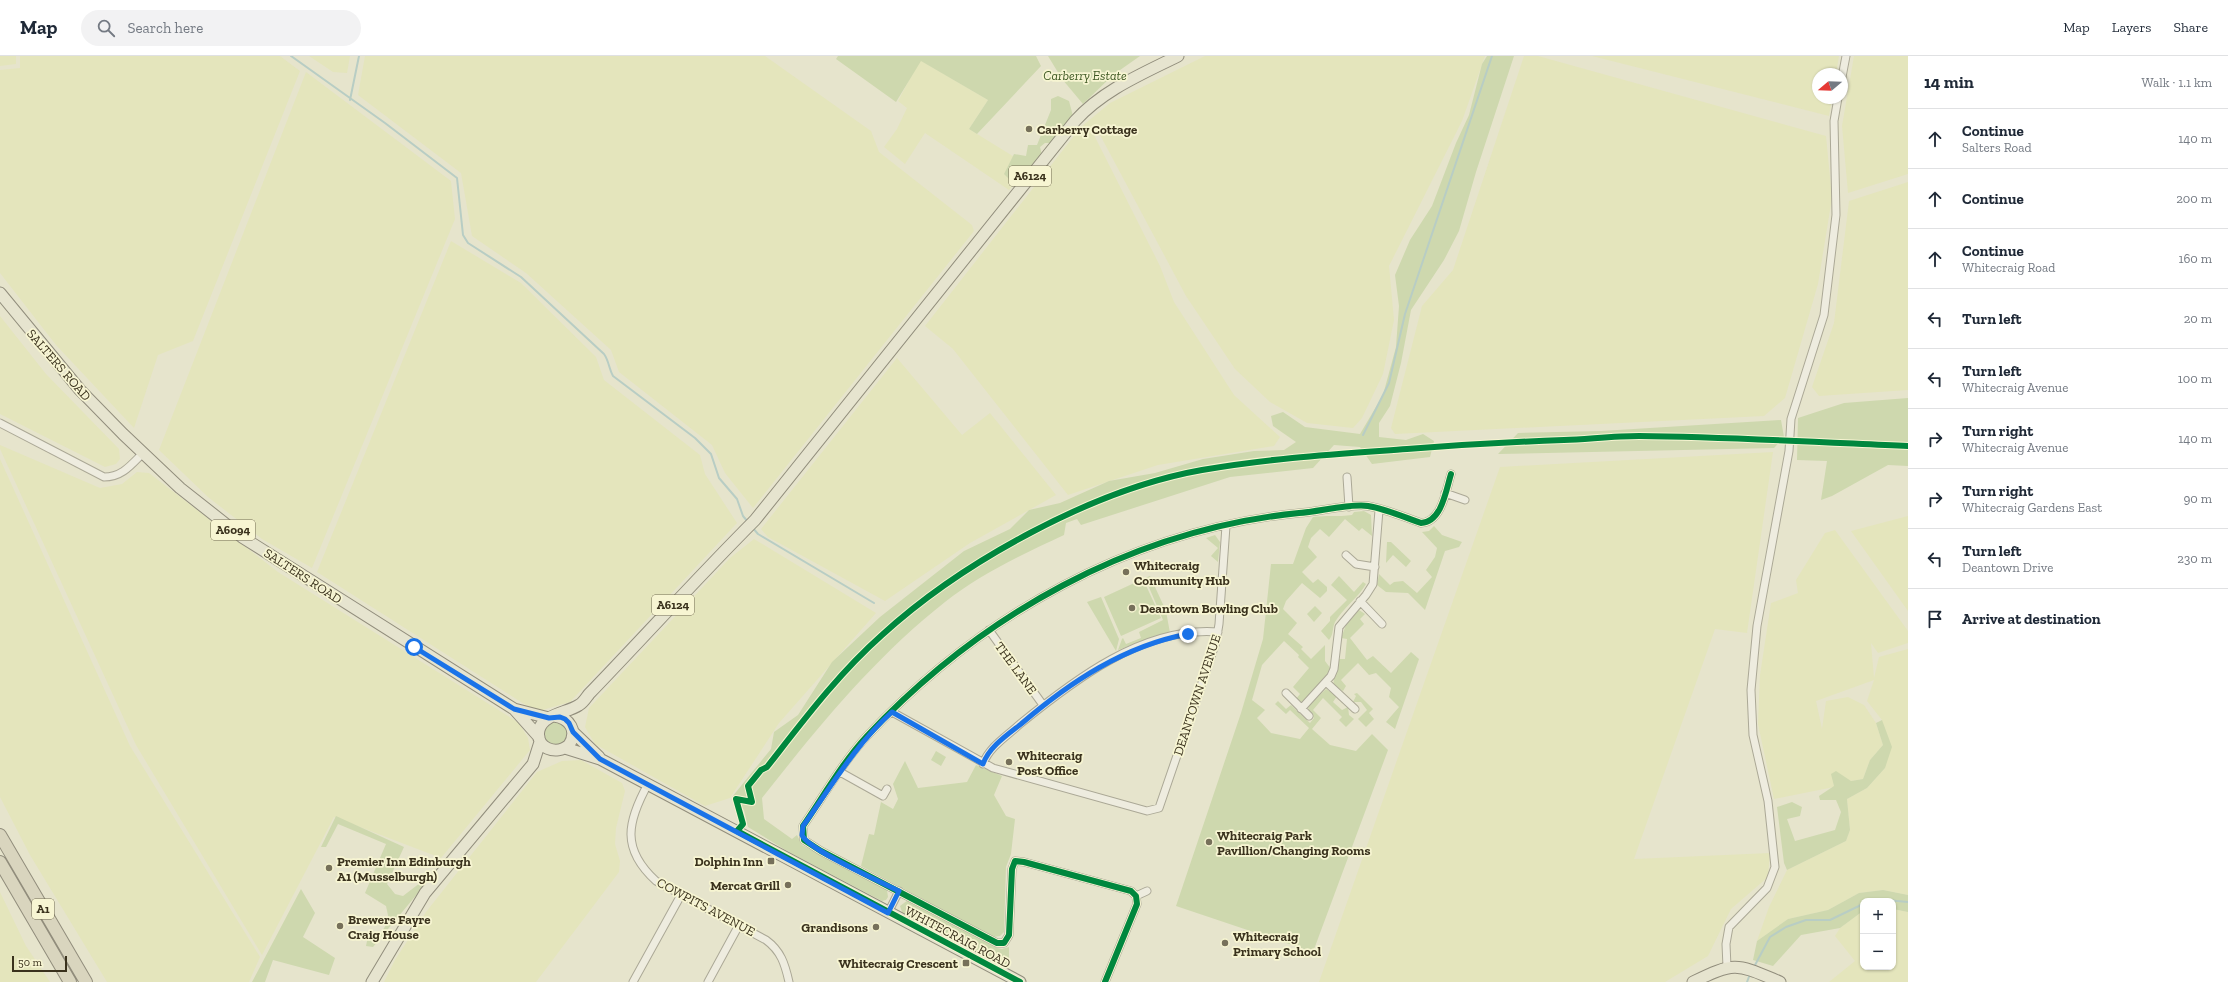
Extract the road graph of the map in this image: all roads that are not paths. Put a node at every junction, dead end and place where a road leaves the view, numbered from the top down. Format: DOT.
graph roads {
  1 [pos="1178,56"];
  2 [pos="1846,56"];
  3 [pos="1844,68"];
  4 [pos="1837,104"];
  5 [pos="0,293"];
  6 [pos="0,423"];
  7 [pos="142,453"];
  8 [pos="1451,474"];
  9 [pos="1347,477"];
  10 [pos="1445,493"];
  11 [pos="1465,500"];
  12 [pos="1349,507"];
  13 [pos="1379,510"];
  14 [pos="1226,526"];
  15 [pos="1346,555"];
  16 [pos="1375,567"];
  17 [pos="1360,601"];
  18 [pos="1382,624"];
  19 [pos="988,630"];
  20 [pos="1218,632"];
  21 [pos="1326,682"];
  22 [pos="1286,693"];
  23 [pos="579,705"];
  24 [pos="1043,706"];
  25 [pos="514,709"];
  26 [pos="1301,709"];
  27 [pos="1355,709"];
  28 [pos="892,712"];
  29 [pos="1309,716"];
  30 [pos="551,717"];
  31 [pos="573,730"];
  32 [pos="540,739"];
  33 [pos="561,750"];
  34 [pos="600,759"];
  35 [pos="533,764"];
  36 [pos="983,764"];
  37 [pos="840,772"];
  38 [pos="648,784"];
  39 [pos="887,789"];
  40 [pos="0,835"];
  41 [pos="0,862"];
  42 [pos="899,891"];
  43 [pos="1147,891"];
  44 [pos="681,894"];
  45 [pos="1136,896"];
  46 [pos="888,913"];
  47 [pos="739,925"];
  48 [pos="1727,967"];
  49 [pos="70,982"];
  50 [pos="86,982"];
  51 [pos="372,982"];
  52 [pos="633,982"];
  53 [pos="708,982"];
  54 [pos="789,982"];
  55 [pos="1020,982"];
  56 [pos="1105,982"];
  57 [pos="1693,982"];
  58 [pos="1780,982"];
  1 -- 23 [label="main road, A6124"];
  2 -- 3 [label="street"];
  4 -- 48 [label="street"];
  5 -- 7 [label="main road, SALTERS ROAD / A6094"];
  6 -- 7 [label="street"];
  7 -- 25 [label="main road, SALTERS ROAD / A6094"];
  8 -- 10 [label="street"];
  9 -- 12 [label="street"];
  10 -- 11 [label="street"];
  10 -- 13 [label="street"];
  12 -- 13 [label="street"];
  12 -- 14 [label="street"];
  13 -- 16 [label="street"];
  14 -- 19 [label="street"];
  14 -- 20 [label="street, DEANTOWN AVENUE"];
  15 -- 16 [label="street"];
  16 -- 17 [label="street"];
  17 -- 18 [label="street"];
  17 -- 21 [label="street"];
  19 -- 24 [label="street, THE LANE"];
  19 -- 28 [label="street"];
  20 -- 24 [label="street"];
  20 -- 36 [label="street, DEANTOWN AVENUE"];
  21 -- 26 [label="street"];
  21 -- 27 [label="street"];
  22 -- 26 [label="street"];
  23 -- 30 [label="main road, A6124"];
  23 -- 31 [label="main road, A6124"];
  24 -- 36 [label="street"];
  25 -- 30 [label="main road, SALTERS ROAD / A6094"];
  25 -- 32 [label="main road, SALTERS ROAD / A6094"];
  26 -- 29 [label="street"];
  28 -- 36 [label="street"];
  28 -- 37 [label="street"];
  30 -- 31 [label="main road"];
  30 -- 32 [label="main road"];
  31 -- 33 [label="main road"];
  31 -- 34 [label="main road"];
  32 -- 33 [label="main road"];
  32 -- 35 [label="main road"];
  33 -- 34 [label="main road"];
  33 -- 35 [label="main road"];
  34 -- 38 [label="main road, WHITECRAIG ROAD"];
  35 -- 51 [label="main road"];
  37 -- 39 [label="street"];
  37 -- 42 [label="street"];
  38 -- 44 [label="street, COWPITS AVENUE"];
  38 -- 46 [label="main road, WHITECRAIG ROAD"];
  40 -- 50 [label="highway, A1"];
  41 -- 49 [label="highway, A1"];
  42 -- 45 [label="street"];
  42 -- 46 [label="street"];
  43 -- 45 [label="street"];
  44 -- 47 [label="street, COWPITS AVENUE"];
  44 -- 52 [label="street"];
  45 -- 56 [label="street"];
  46 -- 55 [label="main road, WHITECRAIG ROAD"];
  47 -- 53 [label="street"];
  47 -- 54 [label="street, COWPITS AVENUE"];
  48 -- 57 [label="main road"];
  48 -- 58 [label="main road"];
}
